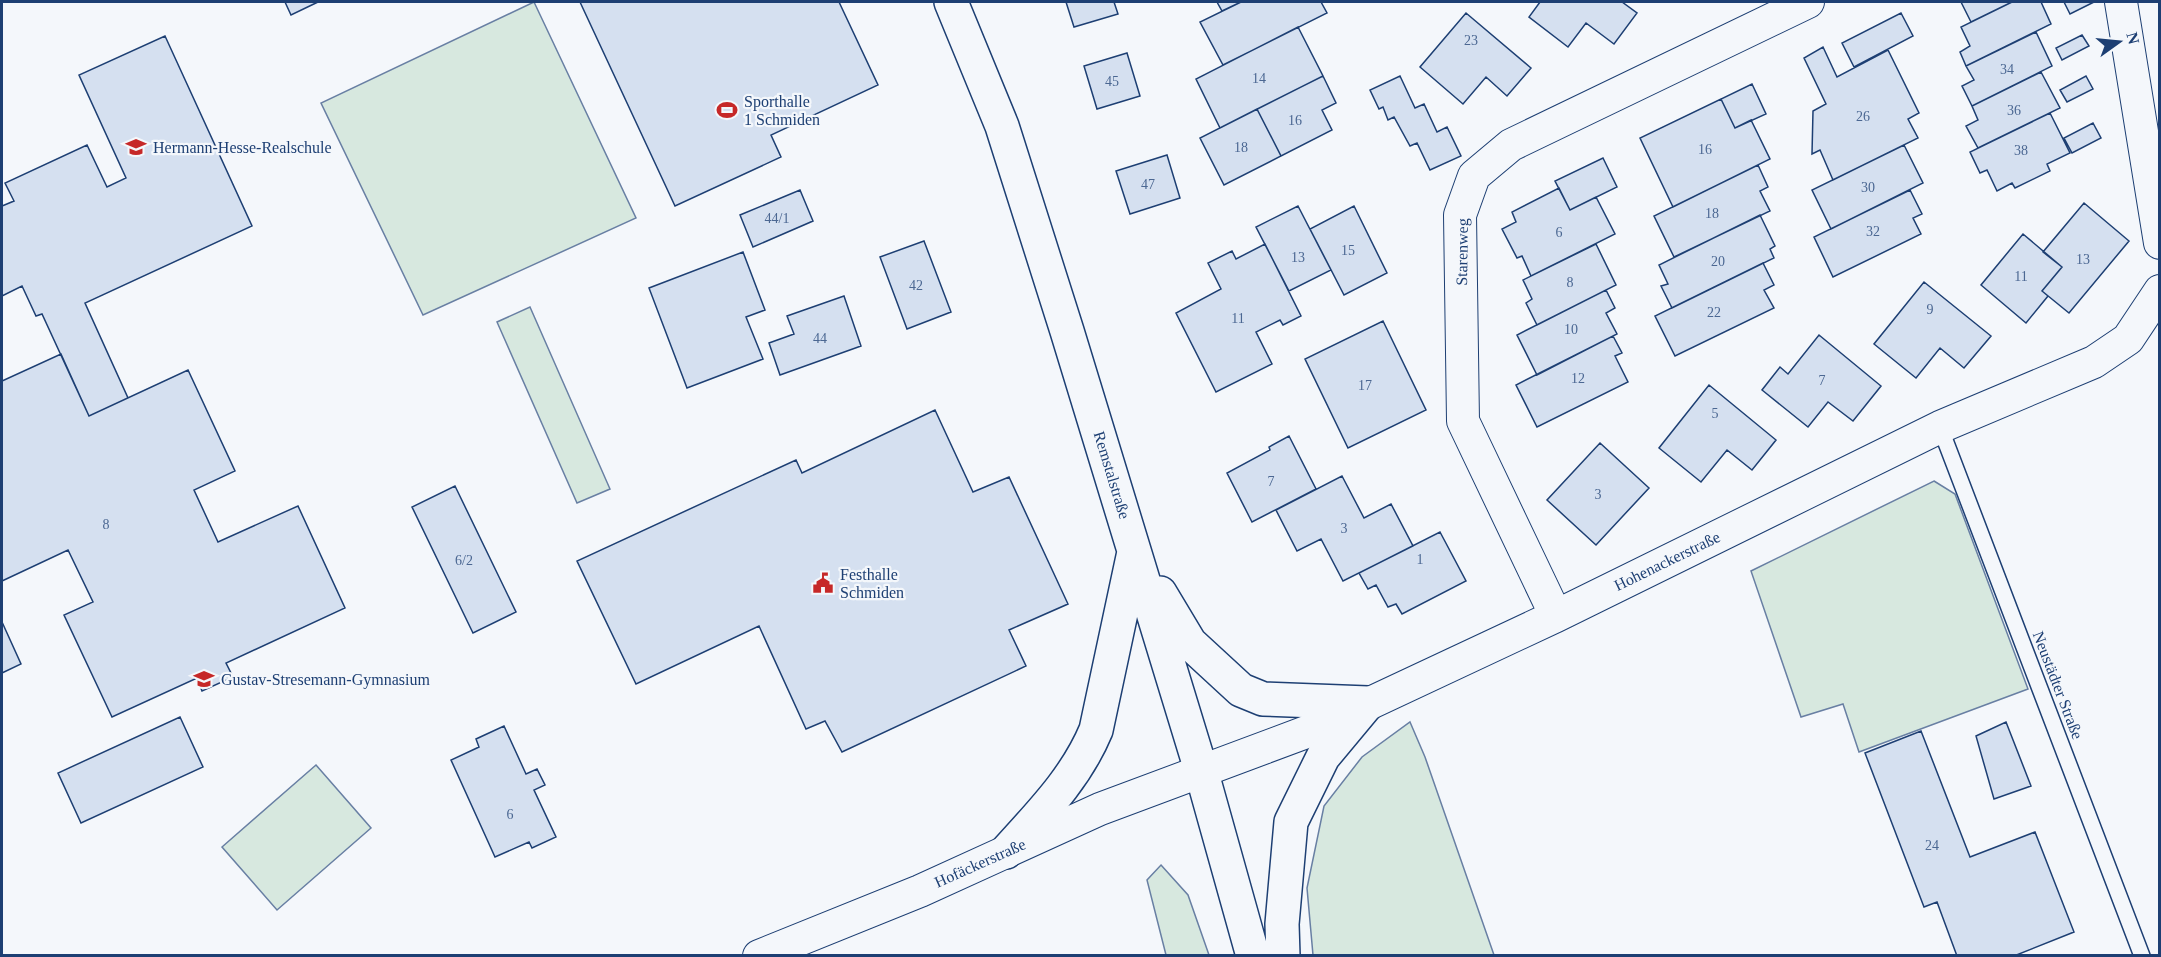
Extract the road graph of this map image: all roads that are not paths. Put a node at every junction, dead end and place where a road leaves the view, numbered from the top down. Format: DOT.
graph roads {
  1 [pos="951,2"];
  2 [pos="1808,2"];
  3 [pos="2121,2"];
  4 [pos="2160,243"];
  5 [pos="2160,291"];
  6 [pos="1940,427"];
  7 [pos="1134,551"];
  8 [pos="1556,616"];
  9 [pos="1368,703"];
  10 [pos="1201,770"];
  11 [pos="1006,852"];
  12 [pos="759,956"];
  13 [pos="1253,956"];
  14 [pos="1283,956"];
  15 [pos="2142,956"];
  1 -- 7 [label="street, Remstalstraße"];
  2 -- 8 [label="street, Starenweg"];
  3 -- 4 [label="street"];
  5 -- 6 [label="street, Hohenackerstraße"];
  6 -- 8 [label="street, Hohenackerstraße"];
  6 -- 15 [label="lane, Neustädter Straße"];
  7 -- 9 [label="street"];
  7 -- 10 [label="street, Remstalstraße"];
  7 -- 11 [label="street"];
  8 -- 9 [label="street, Hohenackerstraße"];
  9 -- 10 [label="street, Hohenackerstraße"];
  9 -- 14 [label="street"];
  10 -- 11 [label="street, Hofäckerstraße"];
  10 -- 13 [label="street, Remstalstraße"];
  11 -- 12 [label="street, Hofäckerstraße"];
}
